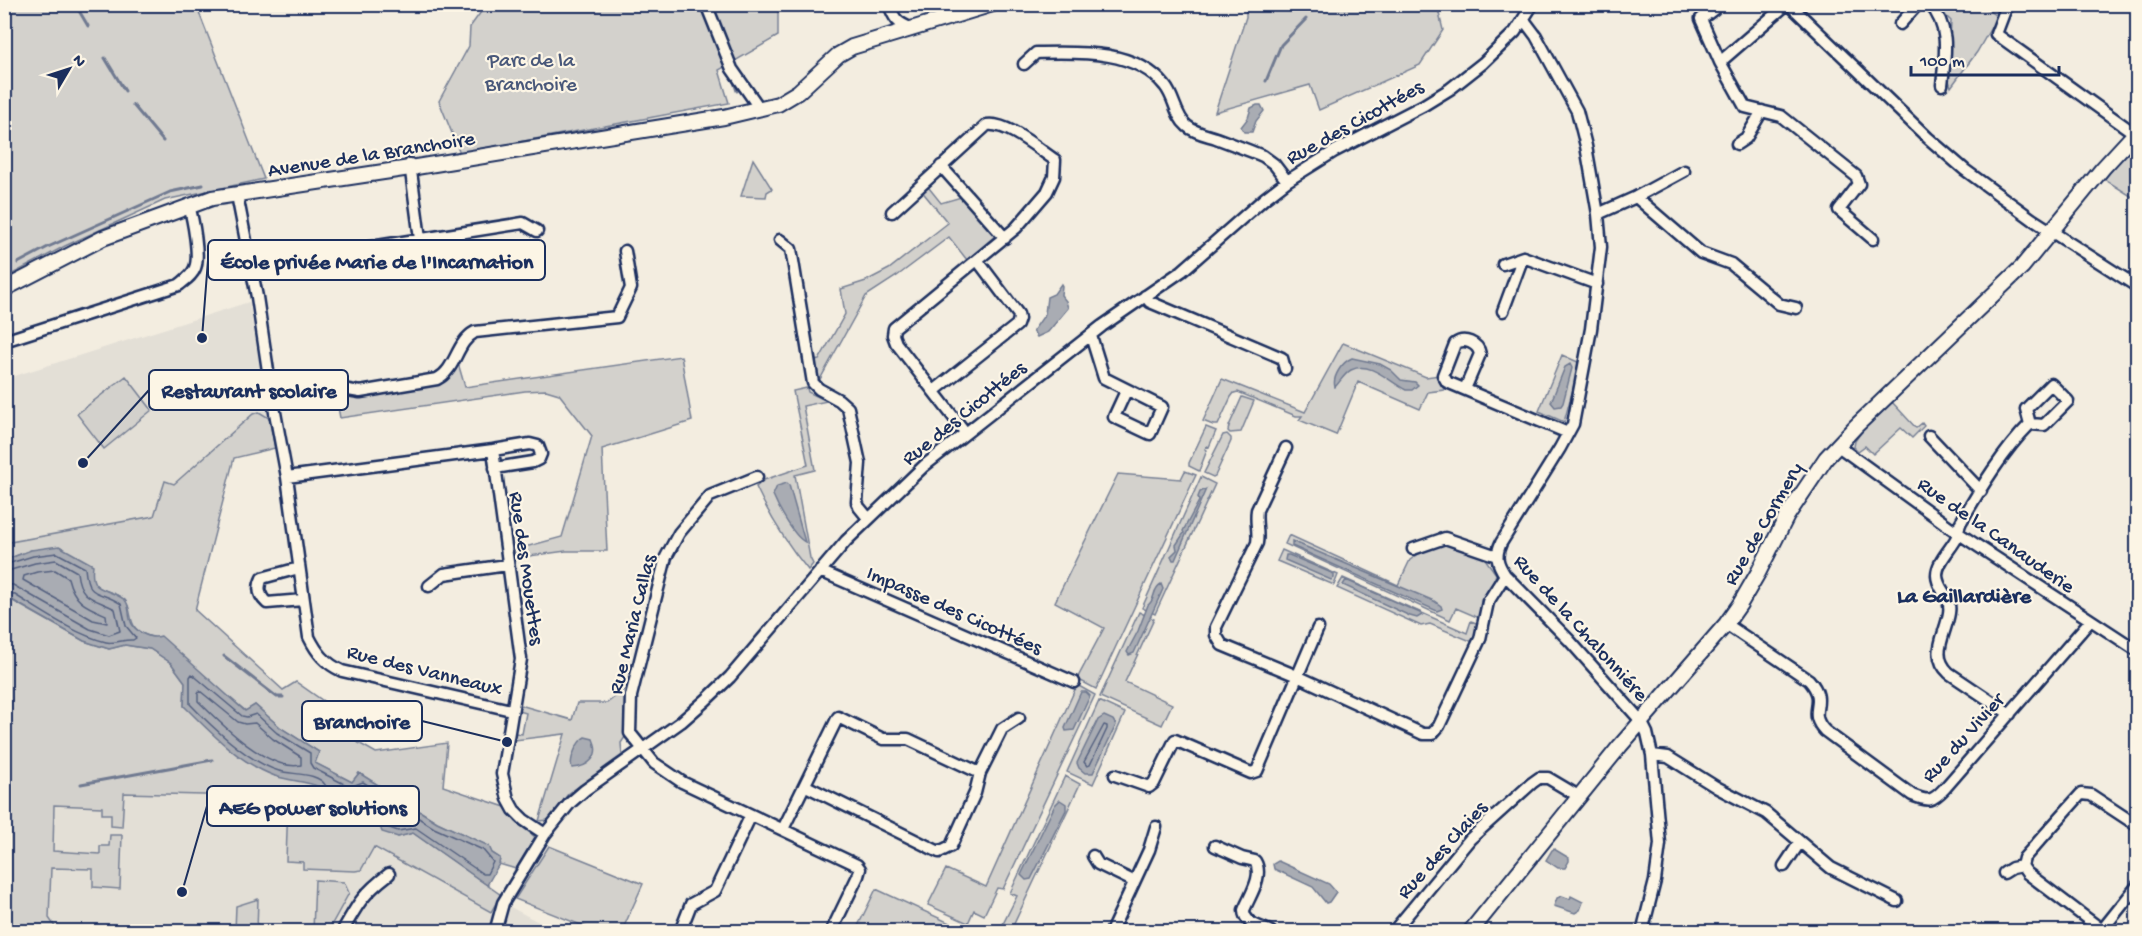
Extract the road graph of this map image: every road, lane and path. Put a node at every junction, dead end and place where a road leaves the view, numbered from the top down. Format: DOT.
graph roads {
  1 [pos="706,4"];
  2 [pos="890,4"];
  3 [pos="993,4"];
  4 [pos="1533,4"];
  5 [pos="1788,4"];
  6 [pos="1918,4"];
  7 [pos="1930,4"];
  8 [pos="2007,5"];
  9 [pos="1714,9"];
  10 [pos="1524,20"];
  11 [pos="1899,24"];
  12 [pos="911,28"];
  13 [pos="1720,62"];
  14 [pos="1024,64"];
  15 [pos="1942,85"];
  16 [pos="760,109"];
  17 [pos="1762,111"];
  18 [pos="2136,131"];
  19 [pos="1737,144"];
  20 [pos="410,166"];
  21 [pos="941,166"];
  22 [pos="1684,171"];
  23 [pos="1287,182"];
  24 [pos="237,195"];
  25 [pos="1636,197"];
  26 [pos="189,206"];
  27 [pos="892,212"];
  28 [pos="1598,214"];
  29 [pos="537,231"];
  30 [pos="2051,232"];
  31 [pos="1005,238"];
  32 [pos="1872,238"];
  33 [pos="420,239"];
  34 [pos="780,240"];
  35 [pos="625,251"];
  36 [pos="1523,257"];
  37 [pos="978,261"];
  38 [pos="1503,264"];
  39 [pos="310,265"];
  40 [pos="1597,284"];
  41 [pos="2138,288"];
  42 [pos="4,289"];
  43 [pos="1145,296"];
  44 [pos="1796,308"];
  45 [pos="1503,311"];
  46 [pos="1091,336"];
  47 [pos="4,341"];
  48 [pos="1284,369"];
  49 [pos="1465,389"];
  50 [pos="271,391"];
  51 [pos="934,391"];
  52 [pos="1126,391"];
  53 [pos="2030,424"];
  54 [pos="966,432"];
  55 [pos="1568,433"];
  56 [pos="1929,436"];
  57 [pos="1838,446"];
  58 [pos="1286,448"];
  59 [pos="493,450"];
  60 [pos="495,468"];
  61 [pos="287,477"];
  62 [pos="757,477"];
  63 [pos="1981,491"];
  64 [pos="868,518"];
  65 [pos="1958,533"];
  66 [pos="1413,549"];
  67 [pos="1497,556"];
  68 [pos="507,565"];
  69 [pos="299,568"];
  70 [pos="820,571"];
  71 [pos="1505,575"];
  72 [pos="429,586"];
  73 [pos="303,600"];
  74 [pos="2090,621"];
  75 [pos="1726,624"];
  76 [pos="1318,628"];
  77 [pos="2138,651"];
  78 [pos="1297,676"];
  79 [pos="1074,682"];
  80 [pos="511,710"];
  81 [pos="2010,714"];
  82 [pos="1019,718"];
  83 [pos="1641,722"];
  84 [pos="642,750"];
  85 [pos="1652,755"];
  86 [pos="980,773"];
  87 [pos="1115,775"];
  88 [pos="806,786"];
  89 [pos="1580,797"];
  90 [pos="751,815"];
  91 [pos="2138,826"];
  92 [pos="1156,828"];
  93 [pos="783,829"];
  94 [pos="545,834"];
  95 [pos="1800,842"];
  96 [pos="1215,846"];
  97 [pos="1093,856"];
  98 [pos="1784,866"];
  99 [pos="2022,866"];
  100 [pos="2004,873"];
  101 [pos="389,874"];
  102 [pos="1133,881"];
  103 [pos="2138,885"];
  104 [pos="1897,901"];
  105 [pos="1246,926"];
  106 [pos="342,932"];
  107 [pos="495,932"];
  108 [pos="680,932"];
  109 [pos="831,932"];
  110 [pos="1110,932"];
  111 [pos="1271,932"];
  112 [pos="1393,932"];
  113 [pos="1470,932"];
  114 [pos="1642,932"];
  1 -- 16 [label="street"];
  2 -- 12 [label="street"];
  3 -- 12 [label="main road, Avenue de la Branchoire"];
  4 -- 10 [label="street, Rue des Cicottées"];
  5 -- 13 [label="street"];
  5 -- 30 [label="street"];
  6 -- 11 [label="street"];
  7 -- 15 [label="street"];
  8 -- 18 [label="street"];
  9 -- 13 [label="street"];
  10 -- 23 [label="street, Rue des Cicottées"];
  10 -- 28 [label="street, Rue de la Chalonniére"];
  12 -- 16 [label="main road, Avenue de la Branchoire"];
  13 -- 17 [label="street"];
  14 -- 23 [label="street"];
  16 -- 20 [label="main road, Avenue de la Branchoire"];
  17 -- 19 [label="street"];
  17 -- 32 [label="street"];
  18 -- 30 [label="main road, Rue de Cormery"];
  20 -- 24 [label="main road, Avenue de la Branchoire"];
  20 -- 33 [label="street"];
  21 -- 27 [label="street"];
  21 -- 31 [label="street"];
  21 -- 31 [label="street"];
  22 -- 25 [label="street"];
  23 -- 43 [label="street, Rue des Cicottées"];
  24 -- 26 [label="main road, Avenue de la Branchoire"];
  24 -- 50 [label="street, Rue des Vanneaux"];
  25 -- 28 [label="street"];
  25 -- 44 [label="street"];
  26 -- 42 [label="main road, Avenue de la Branchoire"];
  26 -- 47 [label="street"];
  28 -- 40 [label="street, Rue de la Chalonniére"];
  29 -- 33 [label="street"];
  30 -- 41 [label="street"];
  30 -- 57 [label="main road, Rue de Cormery"];
  31 -- 37 [label="street"];
  33 -- 39 [label="street"];
  34 -- 64 [label="street"];
  35 -- 50 [label="street"];
  36 -- 38 [label="street"];
  36 -- 40 [label="street"];
  36 -- 45 [label="street"];
  37 -- 51 [label="street"];
  37 -- 51 [label="street"];
  40 -- 55 [label="street, Rue de la Chalonniére"];
  43 -- 46 [label="street, Rue des Cicottées"];
  43 -- 48 [label="street"];
  46 -- 52 [label="street"];
  46 -- 54 [label="street, Rue des Cicottées"];
  49 -- 55 [label="street"];
  50 -- 61 [label="street, Rue des Vanneaux"];
  51 -- 54 [label="street"];
  52 -- 52 [label="street"];
  53 -- 63 [label="street"];
  54 -- 64 [label="street, Rue des Cicottées"];
  55 -- 67 [label="street, Rue de la Chalonniére"];
  56 -- 63 [label="street"];
  57 -- 65 [label="street, Rue de la Canauderie"];
  57 -- 75 [label="main road, Rue de Cormery"];
  58 -- 78 [label="street"];
  59 -- 60 [label="street, Rue des Mouettes"];
  59 -- 60 [label="street, Rue des Mouettes"];
  59 -- 61 [label="street, Rue des Mouettes"];
  60 -- 68 [label="street, Rue des Mouettes"];
  61 -- 69 [label="street, Rue des Vanneaux"];
  62 -- 84 [label="street, Rue Maria Callas"];
  63 -- 65 [label="street"];
  64 -- 70 [label="street, Rue des Cicottées"];
  65 -- 74 [label="street, Rue de la Canauderie"];
  65 -- 81 [label="street"];
  66 -- 67 [label="street"];
  67 -- 71 [label="street, Rue de la Chalonniére"];
  68 -- 72 [label="street"];
  68 -- 80 [label="street, Rue des Mouettes"];
  69 -- 73 [label="street, Rue des Vanneaux"];
  69 -- 73 [label="street"];
  70 -- 79 [label="street, Impasse des Cicottées"];
  70 -- 84 [label="street, Rue des Cicottées"];
  71 -- 78 [label="street"];
  71 -- 83 [label="street, Rue de la Chalonniére"];
  73 -- 80 [label="street, Rue des Vanneaux"];
  74 -- 77 [label="street, Rue de la Canauderie"];
  74 -- 81 [label="street, Rue du Vivier"];
  75 -- 81 [label="street, Rue du Vivier"];
  75 -- 83 [label="main road, Rue de Cormery"];
  76 -- 78 [label="street"];
  78 -- 87 [label="street"];
  80 -- 94 [label="street, Rue des Mouettes"];
  82 -- 86 [label="street"];
  83 -- 85 [label="street"];
  83 -- 89 [label="main road, Rue de Cormery"];
  84 -- 90 [label="street"];
  84 -- 94 [label="street, Rue des Cicottées"];
  85 -- 95 [label="street"];
  85 -- 114 [label="street"];
  86 -- 88 [label="street"];
  86 -- 88 [label="street"];
  88 -- 93 [label="street"];
  89 -- 112 [label="street, Rue des Claies"];
  89 -- 113 [label="main road, Rue de Cormery"];
  90 -- 93 [label="street"];
  90 -- 108 [label="street"];
  91 -- 99 [label="street"];
  92 -- 102 [label="street"];
  93 -- 109 [label="street"];
  94 -- 107 [label="street, Rue des Cicottées"];
  95 -- 98 [label="street"];
  95 -- 104 [label="street"];
  96 -- 105 [label="street"];
  97 -- 102 [label="street"];
  99 -- 100 [label="street"];
  99 -- 103 [label="street"];
  101 -- 106 [label="street"];
  102 -- 110 [label="street"];
  105 -- 111 [label="street"];
}
